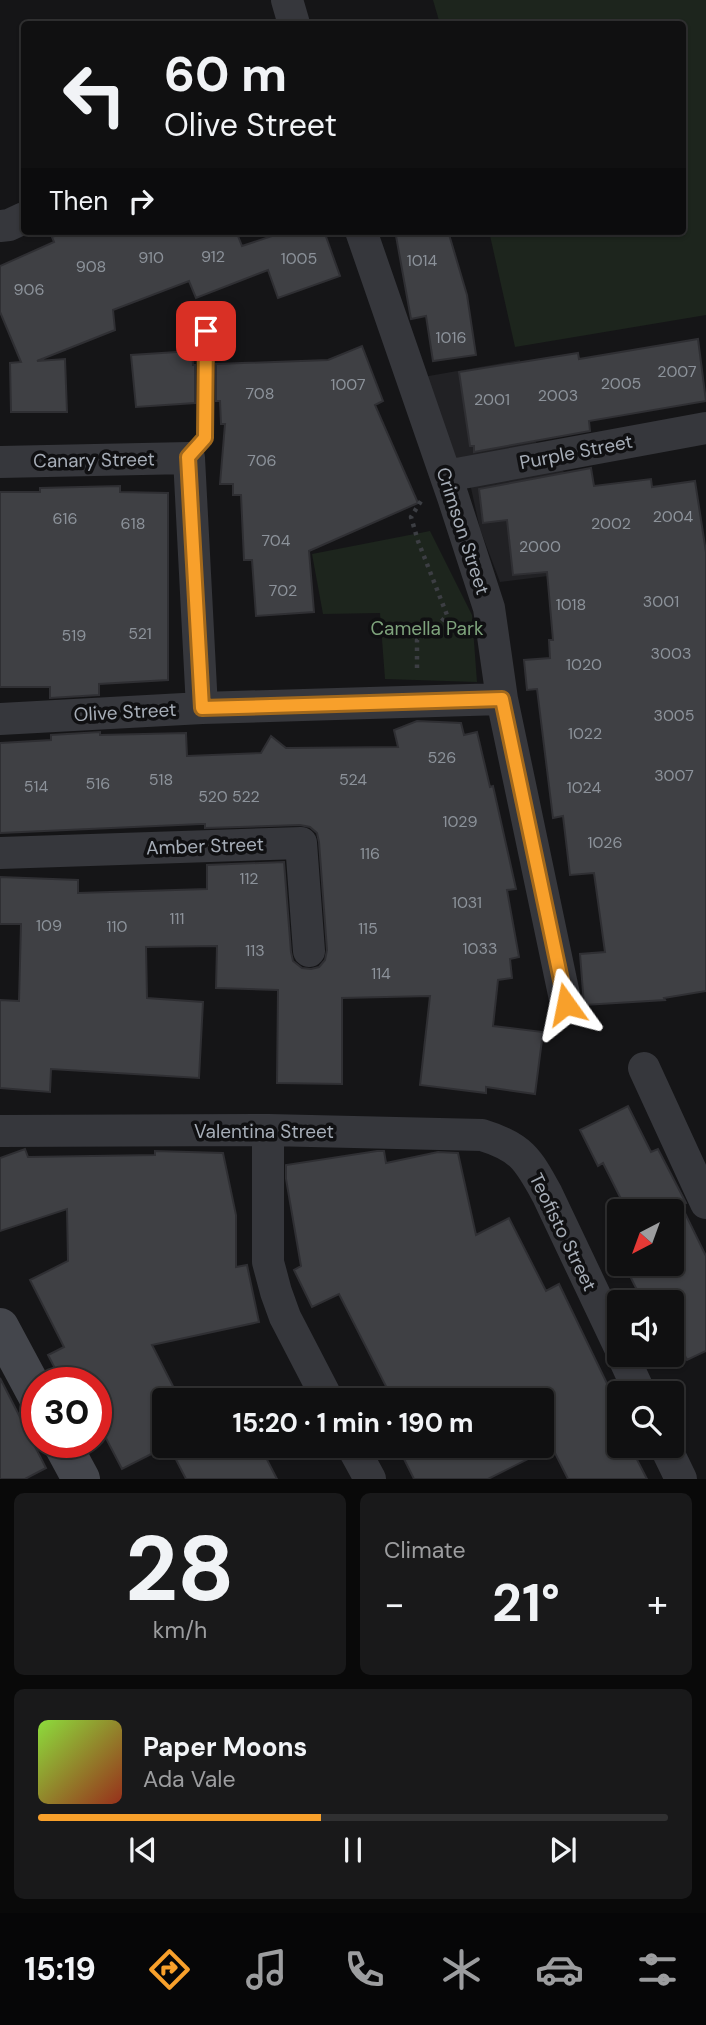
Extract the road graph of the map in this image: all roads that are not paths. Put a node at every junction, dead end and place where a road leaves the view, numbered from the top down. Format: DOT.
graph roads {
  1 [pos="287,0"];
  2 [pos="293,21"];
  3 [pos="21,219"];
  4 [pos="0,226"];
  5 [pos="362,235"];
  6 [pos="206,331"];
  7 [pos="706,428"];
  8 [pos="188,457"];
  9 [pos="0,462"];
  10 [pos="449,487"];
  11 [pos="502,699"];
  12 [pos="202,708"];
  13 [pos="0,719"];
  14 [pos="0,853"];
  15 [pos="309,951"];
  16 [pos="566,1004"];
  17 [pos="644,1068"];
  18 [pos="268,1130"];
  19 [pos="0,1131"];
  20 [pos="523,1155"];
  21 [pos="706,1203"];
  22 [pos="607,1321"];
  23 [pos="0,1327"];
  24 [pos="21,1367"];
  25 [pos="322,1388"];
  26 [pos="70,1458"];
  27 [pos="359,1458"];
  28 [pos="671,1458"];
  29 [pos="81,1479"];
  30 [pos="370,1479"];
  31 [pos="681,1479"];
  1 -- 2 [label="street"];
  3 -- 4 [label="street"];
  5 -- 10 [label="street, Crimson Street"];
  6 -- 8 [label="lane"];
  7 -- 10 [label="street, Purple Street"];
  8 -- 9 [label="street, Canary Street"];
  8 -- 12 [label="street"];
  10 -- 11 [label="street, Crimson Street"];
  11 -- 12 [label="street, Olive Street"];
  11 -- 16 [label="street, Crimson Street"];
  12 -- 13 [label="street, Olive Street"];
  14 -- 15 [label="street, Amber Street"];
  17 -- 21 [label="street"];
  18 -- 19 [label="street, Valentina Street"];
  18 -- 20 [label="street, Valentina Street"];
  18 -- 25 [label="street"];
  20 -- 22 [label="street, Teofisto Street"];
  23 -- 24 [label="street"];
  26 -- 29 [label="street"];
  27 -- 30 [label="street"];
  28 -- 31 [label="street"];
}
